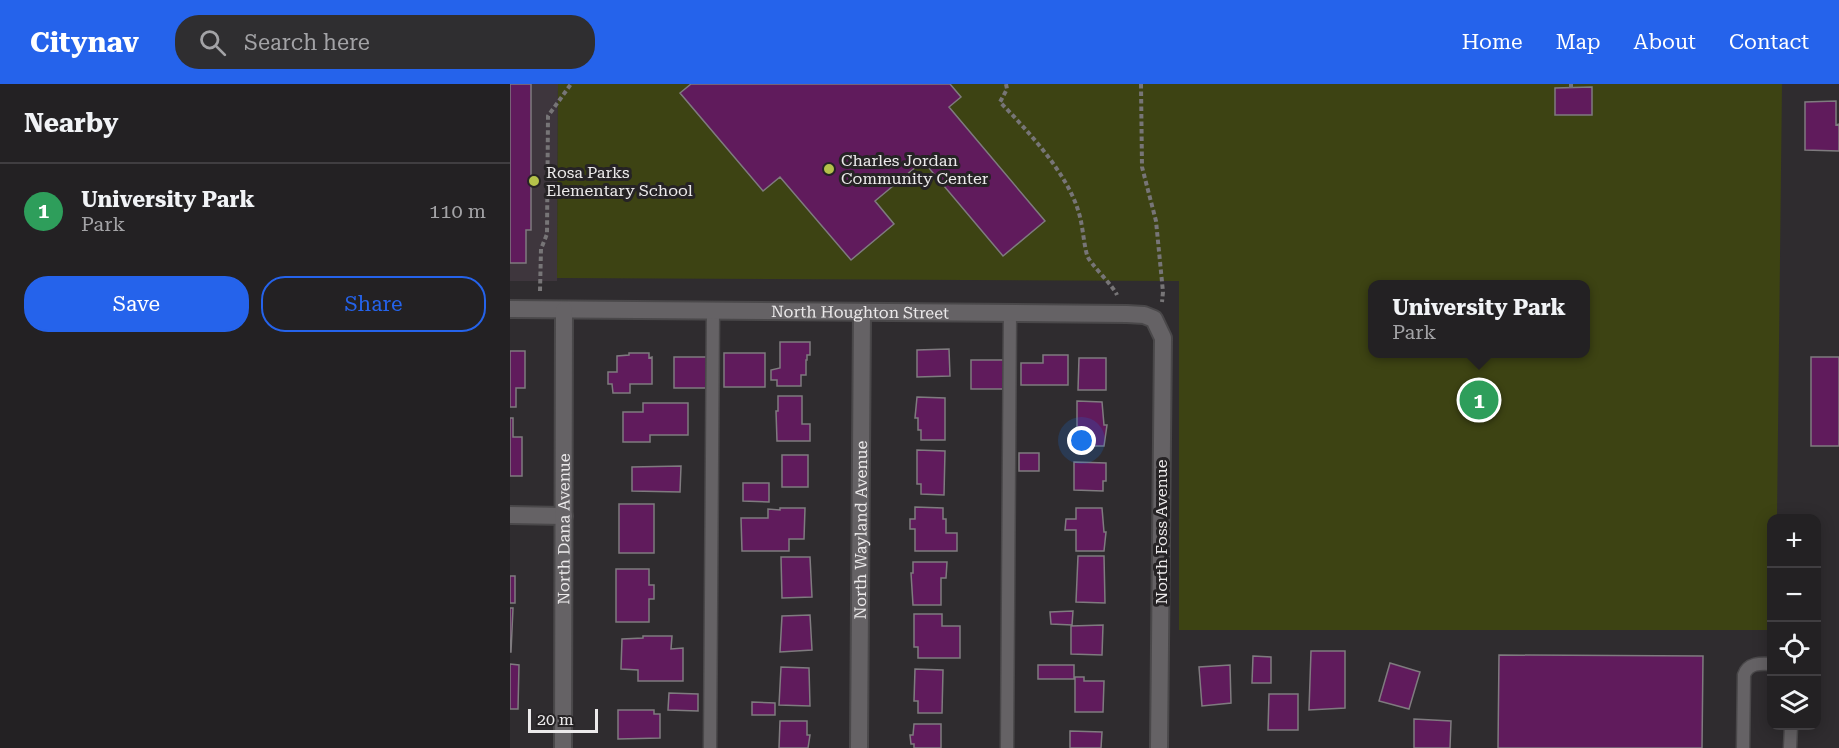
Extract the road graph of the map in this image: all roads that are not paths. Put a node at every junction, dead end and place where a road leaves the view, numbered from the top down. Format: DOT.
graph roads {
  1 [pos="510,309"];
  2 [pos="564,310"];
  3 [pos="713,311"];
  4 [pos="861,312"];
  5 [pos="1010,313"];
  6 [pos="1154,319"];
  7 [pos="510,515"];
  8 [pos="564,516"];
  9 [pos="1767,664"];
  10 [pos="1791,730"];
  11 [pos="563,748"];
  12 [pos="710,748"];
  13 [pos="860,748"];
  14 [pos="1007,748"];
  15 [pos="1160,748"];
  16 [pos="1743,748"];
  17 [pos="1790,748"];
  1 -- 2 [label="street, North Houghton Street"];
  2 -- 3 [label="street, North Houghton Street"];
  2 -- 8 [label="street, North Dana Avenue"];
  3 -- 4 [label="street, North Houghton Street"];
  3 -- 12 [label="lane"];
  4 -- 5 [label="street, North Houghton Street"];
  4 -- 13 [label="street, North Wayland Avenue"];
  5 -- 6 [label="street, North Houghton Street"];
  5 -- 14 [label="lane"];
  6 -- 15 [label="street, North Foss Avenue"];
  7 -- 8 [label="street"];
  8 -- 11 [label="street, North Dana Avenue"];
  9 -- 16 [label="lane"];
  10 -- 17 [label="lane"];
}
